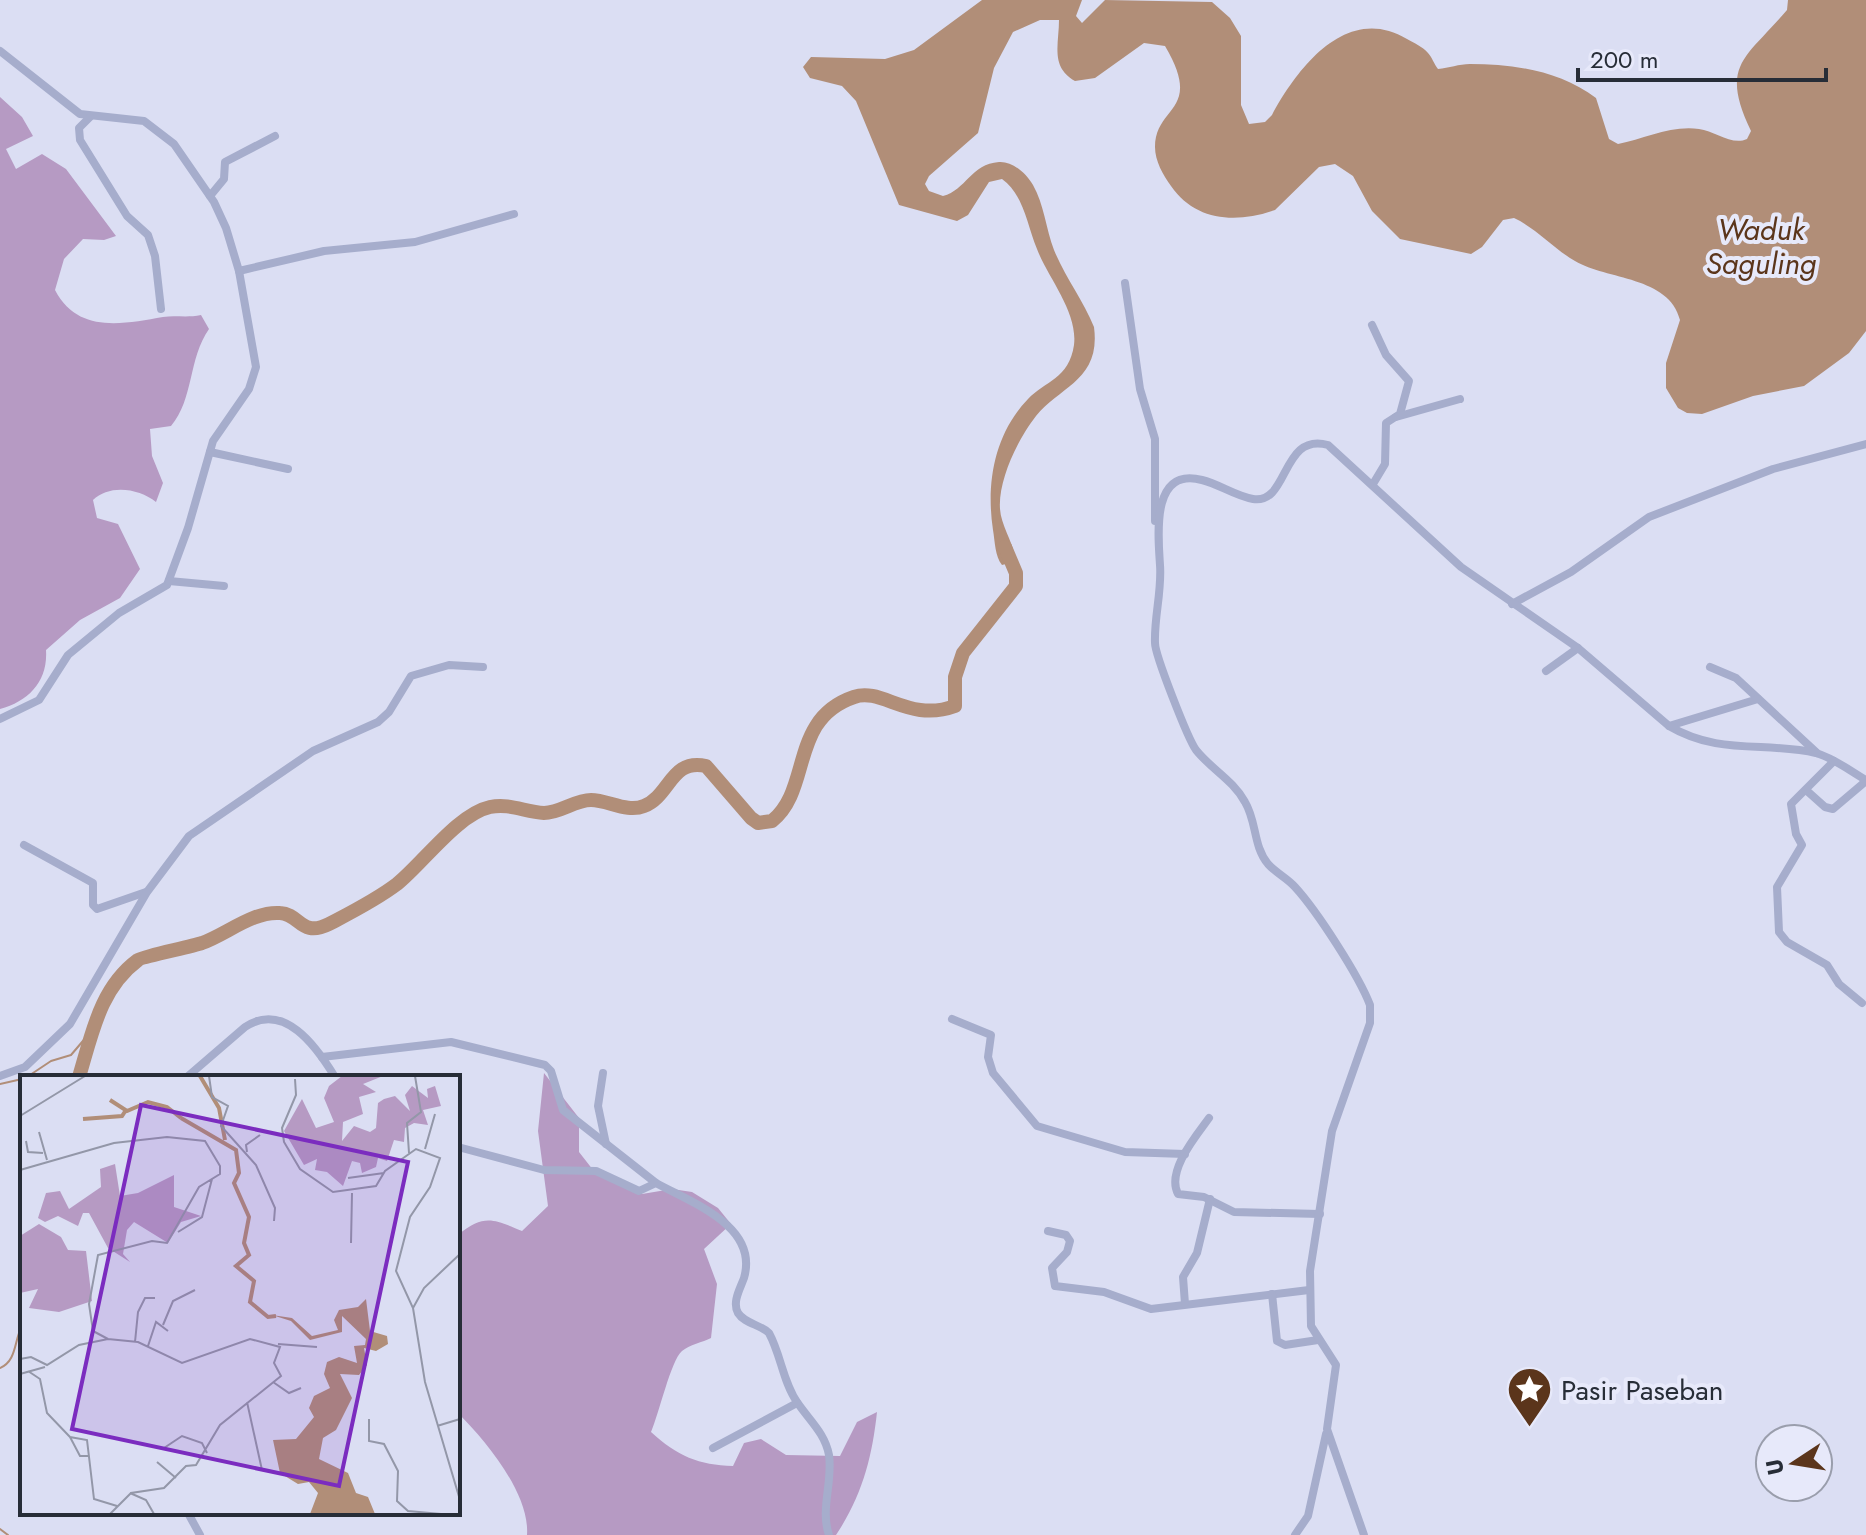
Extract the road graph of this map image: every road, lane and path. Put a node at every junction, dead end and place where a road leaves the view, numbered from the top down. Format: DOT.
graph roads {
  1 [pos="0,51"];
  2 [pos="90,117"];
  3 [pos="275,136"];
  4 [pos="210,196"];
  5 [pos="514,214"];
  6 [pos="239,271"];
  7 [pos="1125,283"];
  8 [pos="161,309"];
  9 [pos="1372,325"];
  10 [pos="1460,399"];
  11 [pos="1395,417"];
  12 [pos="1866,444"];
  13 [pos="210,452"];
  14 [pos="288,469"];
  15 [pos="1373,484"];
  16 [pos="1157,533"];
  17 [pos="169,581"];
  18 [pos="224,586"];
  19 [pos="1512,604"];
  20 [pos="1578,648"];
  21 [pos="483,667"];
  22 [pos="1710,667"];
  23 [pos="1546,671"];
  24 [pos="1758,699"];
  25 [pos="0,719"];
  26 [pos="1669,726"];
  27 [pos="1817,754"];
  28 [pos="1834,761"];
  29 [pos="1866,781"];
  30 [pos="1806,790"];
  31 [pos="24,845"];
  32 [pos="147,892"];
  33 [pos="1862,1003"];
  34 [pos="952,1019"];
  35 [pos="322,1057"];
  36 [pos="603,1073"];
  37 [pos="189,1075"];
  38 [pos="334,1075"];
  39 [pos="0,1076"];
  40 [pos="1209,1118"];
  41 [pos="606,1145"];
  42 [pos="460,1148"];
  43 [pos="1185,1154"];
  44 [pos="656,1183"];
  45 [pos="1210,1199"];
  46 [pos="1320,1214"];
  47 [pos="1048,1231"];
  48 [pos="1309,1290"];
  49 [pos="1272,1294"];
  50 [pos="1185,1304"];
  51 [pos="1318,1340"];
  52 [pos="797,1403"];
  53 [pos="1327,1429"];
  54 [pos="713,1448"];
  55 [pos="189,1515"];
  56 [pos="200,1535"];
  57 [pos="829,1535"];
  58 [pos="1295,1535"];
  59 [pos="1364,1535"];
  1 -- 2 [label="street"];
  2 -- 4 [label="street"];
  2 -- 8 [label="street"];
  3 -- 4 [label="street"];
  4 -- 6 [label="street"];
  5 -- 6 [label="street"];
  6 -- 13 [label="street"];
  7 -- 16 [label="street"];
  9 -- 11 [label="street"];
  10 -- 11 [label="street"];
  11 -- 15 [label="street"];
  12 -- 19 [label="street"];
  13 -- 14 [label="street"];
  13 -- 17 [label="street"];
  15 -- 16 [label="street"];
  15 -- 19 [label="street"];
  16 -- 46 [label="street"];
  17 -- 18 [label="street"];
  17 -- 25 [label="street"];
  19 -- 20 [label="street"];
  20 -- 23 [label="street"];
  20 -- 26 [label="street"];
  21 -- 32 [label="street"];
  22 -- 24 [label="street"];
  24 -- 26 [label="street"];
  24 -- 27 [label="street"];
  26 -- 27 [label="street"];
  27 -- 28 [label="street"];
  28 -- 29 [label="street"];
  28 -- 30 [label="street"];
  29 -- 30 [label="street"];
  30 -- 33 [label="street"];
  31 -- 32 [label="street"];
  32 -- 39 [label="street"];
  34 -- 43 [label="street"];
  35 -- 37 [label="street"];
  35 -- 38 [label="street"];
  35 -- 41 [label="street"];
  36 -- 41 [label="street"];
  40 -- 43 [label="street"];
  41 -- 44 [label="street"];
  42 -- 44 [label="street"];
  43 -- 45 [label="street"];
  44 -- 52 [label="street"];
  45 -- 46 [label="street"];
  45 -- 50 [label="street"];
  46 -- 48 [label="street"];
  47 -- 50 [label="street"];
  48 -- 49 [label="street"];
  48 -- 51 [label="street"];
  49 -- 50 [label="street"];
  49 -- 51 [label="street"];
  51 -- 53 [label="street"];
  52 -- 54 [label="street"];
  52 -- 57 [label="street"];
  53 -- 58 [label="street"];
  53 -- 59 [label="street"];
  55 -- 56 [label="street"];
}
